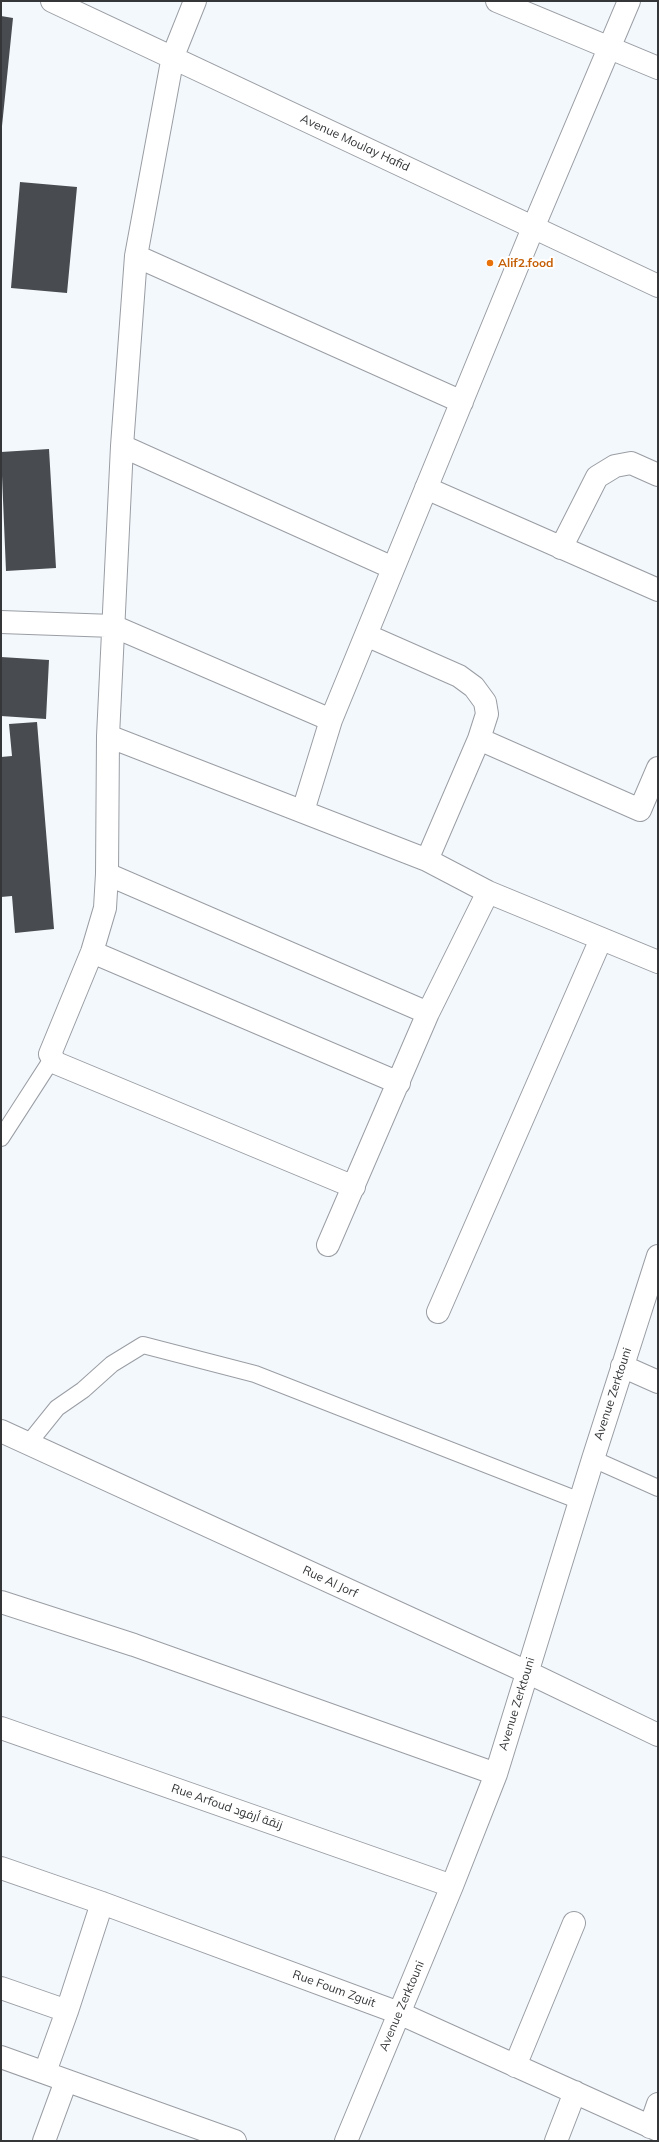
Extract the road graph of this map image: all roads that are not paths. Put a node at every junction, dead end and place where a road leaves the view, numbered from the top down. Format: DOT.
graph roads {
  1 [pos="52,1"];
  2 [pos="195,1"];
  3 [pos="497,1"];
  4 [pos="629,1"];
  5 [pos="609,47"];
  6 [pos="174,56"];
  7 [pos="658,68"];
  8 [pos="533,228"];
  9 [pos="136,256"];
  10 [pos="658,286"];
  11 [pos="462,402"];
  12 [pos="122,446"];
  13 [pos="658,475"];
  14 [pos="426,488"];
  15 [pos="561,548"];
  16 [pos="393,568"];
  17 [pos="658,590"];
  18 [pos="1,622"];
  19 [pos="113,626"];
  20 [pos="366,635"];
  21 [pos="331,720"];
  22 [pos="108,736"];
  23 [pos="479,739"];
  24 [pos="658,768"];
  25 [pos="303,811"];
  26 [pos="427,860"];
  27 [pos="107,874"];
  28 [pos="488,892"];
  29 [pos="601,939"];
  30 [pos="92,952"];
  31 [pos="658,962"];
  32 [pos="428,1013"];
  33 [pos="52,1059"];
  34 [pos="399,1083"];
  35 [pos="1,1138"];
  36 [pos="354,1186"];
  37 [pos="328,1245"];
  38 [pos="658,1256"];
  39 [pos="438,1312"];
  40 [pos="622,1366"];
  41 [pos="658,1382"];
  42 [pos="1,1431"];
  43 [pos="28,1444"];
  44 [pos="593,1459"];
  45 [pos="658,1488"];
  46 [pos="580,1501"];
  47 [pos="1,1602"];
  48 [pos="527,1672"];
  49 [pos="1,1728"];
  50 [pos="658,1735"];
  51 [pos="496,1774"];
  52 [pos="1,1868"];
  53 [pos="452,1886"];
  54 [pos="102,1903"];
  55 [pos="574,1923"];
  56 [pos="1,1988"];
  57 [pos="67,2011"];
  58 [pos="399,2013"];
  59 [pos="1,2057"];
  60 [pos="515,2066"];
  61 [pos="45,2072"];
  62 [pos="66,2081"];
  63 [pos="576,2092"];
  64 [pos="658,2104"];
  65 [pos="654,2129"];
  66 [pos="44,2141"];
  67 [pos="235,2141"];
  68 [pos="346,2141"];
  69 [pos="556,2141"];
  1 -- 6 [label="street, Avenue Moulay Hafid"];
  2 -- 6 [label="street"];
  3 -- 5 [label="street"];
  4 -- 5 [label="street"];
  5 -- 7 [label="street"];
  5 -- 8 [label="street"];
  6 -- 8 [label="street, Avenue Moulay Hafid"];
  6 -- 9 [label="street"];
  8 -- 10 [label="street, Avenue Moulay Hafid"];
  8 -- 11 [label="street"];
  9 -- 11 [label="street"];
  9 -- 12 [label="street"];
  11 -- 14 [label="street"];
  12 -- 16 [label="street"];
  12 -- 19 [label="street"];
  13 -- 15 [label="street"];
  14 -- 15 [label="street"];
  14 -- 16 [label="street"];
  15 -- 17 [label="street"];
  16 -- 20 [label="street"];
  18 -- 19 [label="street"];
  19 -- 21 [label="street"];
  19 -- 22 [label="street"];
  20 -- 21 [label="street"];
  20 -- 23 [label="street"];
  21 -- 25 [label="street"];
  22 -- 25 [label="street"];
  22 -- 27 [label="street"];
  23 -- 24 [label="street"];
  23 -- 26 [label="street"];
  25 -- 26 [label="street"];
  26 -- 28 [label="street"];
  27 -- 30 [label="street"];
  27 -- 32 [label="street"];
  28 -- 29 [label="street"];
  28 -- 32 [label="street"];
  29 -- 31 [label="street"];
  29 -- 39 [label="street"];
  30 -- 33 [label="street"];
  30 -- 34 [label="street"];
  32 -- 34 [label="street"];
  33 -- 35 [label="lane"];
  33 -- 36 [label="street"];
  34 -- 36 [label="street"];
  36 -- 37 [label="street"];
  38 -- 40 [label="street, Avenue Zerktouni"];
  40 -- 41 [label="street"];
  40 -- 44 [label="street, Avenue Zerktouni"];
  42 -- 43 [label="street, Rue Al Jorf"];
  43 -- 46 [label="lane"];
  43 -- 48 [label="street, Rue Al Jorf"];
  44 -- 45 [label="lane"];
  44 -- 46 [label="street, Avenue Zerktouni"];
  46 -- 48 [label="street, Avenue Zerktouni"];
  47 -- 51 [label="street"];
  48 -- 50 [label="street, Rue Al Jorf"];
  48 -- 51 [label="street, Avenue Zerktouni"];
  49 -- 53 [label="street, Rue Arfoud زنقة أرفود"];
  51 -- 53 [label="street, Avenue Zerktouni"];
  52 -- 54 [label="street, Rue Foum Zguit"];
  53 -- 58 [label="street, Avenue Zerktouni"];
  54 -- 57 [label="street"];
  54 -- 58 [label="street, Rue Foum Zguit"];
  55 -- 60 [label="street"];
  56 -- 57 [label="street"];
  57 -- 61 [label="street"];
  58 -- 60 [label="street, Rue Foum Zguit"];
  58 -- 68 [label="street, Avenue Zerktouni"];
  59 -- 61 [label="street"];
  60 -- 63 [label="street, Rue Foum Zguit"];
  61 -- 62 [label="street"];
  62 -- 66 [label="street"];
  62 -- 67 [label="street"];
  63 -- 65 [label="street, Rue Foum Zguit"];
  63 -- 69 [label="street"];
  64 -- 65 [label="street"];
}
